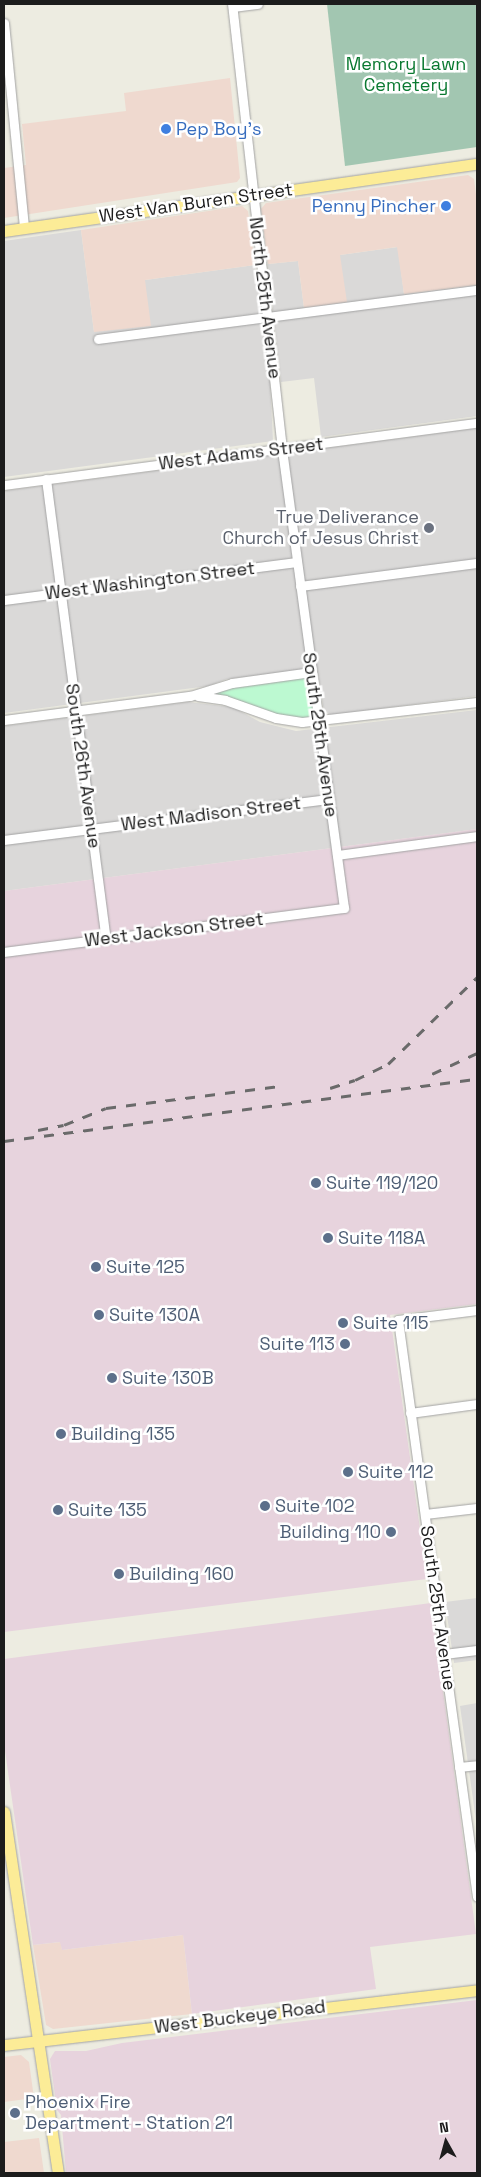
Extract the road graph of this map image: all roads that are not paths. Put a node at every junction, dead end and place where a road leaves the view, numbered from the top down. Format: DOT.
graph roads {
  1 [pos="258,4"];
  2 [pos="233,5"];
  3 [pos="4,24"];
  4 [pos="8,107"];
  5 [pos="477,164"];
  6 [pos="252,194"];
  7 [pos="24,228"];
  8 [pos="4,231"];
  9 [pos="477,290"];
  10 [pos="268,317"];
  11 [pos="98,339"];
  12 [pos="477,423"];
  13 [pos="282,448"];
  14 [pos="46,479"];
  15 [pos="4,484"];
  16 [pos="296,562"];
  17 [pos="477,563"];
  18 [pos="300,586"];
  19 [pos="60,593"];
  20 [pos="4,600"];
  21 [pos="312,672"];
  22 [pos="190,696"];
  23 [pos="477,702"];
  24 [pos="76,710"];
  25 [pos="4,720"];
  26 [pos="318,721"];
  27 [pos="329,798"];
  28 [pos="91,829"];
  29 [pos="477,836"];
  30 [pos="4,840"];
  31 [pos="336,855"];
  32 [pos="344,908"];
  33 [pos="106,939"];
  34 [pos="4,952"];
  35 [pos="477,1310"];
  36 [pos="477,1404"];
  37 [pos="410,1413"];
  38 [pos="477,1508"];
  39 [pos="425,1514"];
  40 [pos="477,1650"];
  41 [pos="444,1654"];
  42 [pos="477,1765"];
  43 [pos="459,1767"];
  44 [pos="4,1812"];
  45 [pos="476,1878"];
  46 [pos="477,1896"];
  47 [pos="477,1990"];
  48 [pos="38,2041"];
  49 [pos="4,2045"];
  50 [pos="58,2173"];
  1 -- 2 [label="street"];
  2 -- 6 [label="street, North 25th Avenue"];
  3 -- 4 [label="street"];
  4 -- 7 [label="street"];
  5 -- 6 [label="main road, West Van Buren Street"];
  6 -- 7 [label="main road, West Van Buren Street"];
  6 -- 10 [label="street, North 25th Avenue"];
  7 -- 8 [label="main road, West Van Buren Street"];
  9 -- 10 [label="street"];
  10 -- 11 [label="street"];
  10 -- 13 [label="street, North 25th Avenue"];
  12 -- 13 [label="street, West Adams Street"];
  13 -- 14 [label="street, West Adams Street"];
  13 -- 16 [label="street, North 25th Avenue"];
  14 -- 15 [label="street, West Adams Street"];
  14 -- 19 [label="street, South 26th Avenue"];
  16 -- 18 [label="street, South 25th Avenue"];
  16 -- 19 [label="street, West Washington Street"];
  17 -- 18 [label="street"];
  18 -- 21 [label="street, South 25th Avenue"];
  19 -- 20 [label="street, West Washington Street"];
  19 -- 24 [label="street, South 26th Avenue"];
  21 -- 22 [label="street"];
  21 -- 26 [label="street, South 25th Avenue"];
  22 -- 24 [label="street"];
  22 -- 26 [label="street"];
  23 -- 26 [label="street"];
  24 -- 25 [label="street"];
  24 -- 28 [label="street, South 26th Avenue"];
  26 -- 27 [label="street, South 25th Avenue"];
  27 -- 28 [label="street, West Madison Street"];
  27 -- 31 [label="street, South 25th Avenue"];
  28 -- 30 [label="street, West Madison Street"];
  28 -- 33 [label="street, South 26th Avenue"];
  29 -- 31 [label="street"];
  31 -- 32 [label="street, South 25th Avenue"];
  32 -- 33 [label="street, West Jackson Street"];
  33 -- 34 [label="street, West Jackson Street"];
  35 -- 37 [label="street, South 25th Avenue"];
  36 -- 37 [label="street"];
  37 -- 39 [label="street, South 25th Avenue"];
  38 -- 39 [label="street"];
  39 -- 41 [label="street, South 25th Avenue"];
  40 -- 41 [label="street"];
  41 -- 43 [label="street, South 25th Avenue"];
  42 -- 43 [label="street"];
  43 -- 45 [label="street, South 25th Avenue"];
  44 -- 48 [label="main road"];
  45 -- 46 [label="street, South 25th Avenue"];
  47 -- 48 [label="main road, West Buckeye Road"];
  48 -- 49 [label="main road, West Buckeye Road"];
  48 -- 50 [label="main road"];
}
